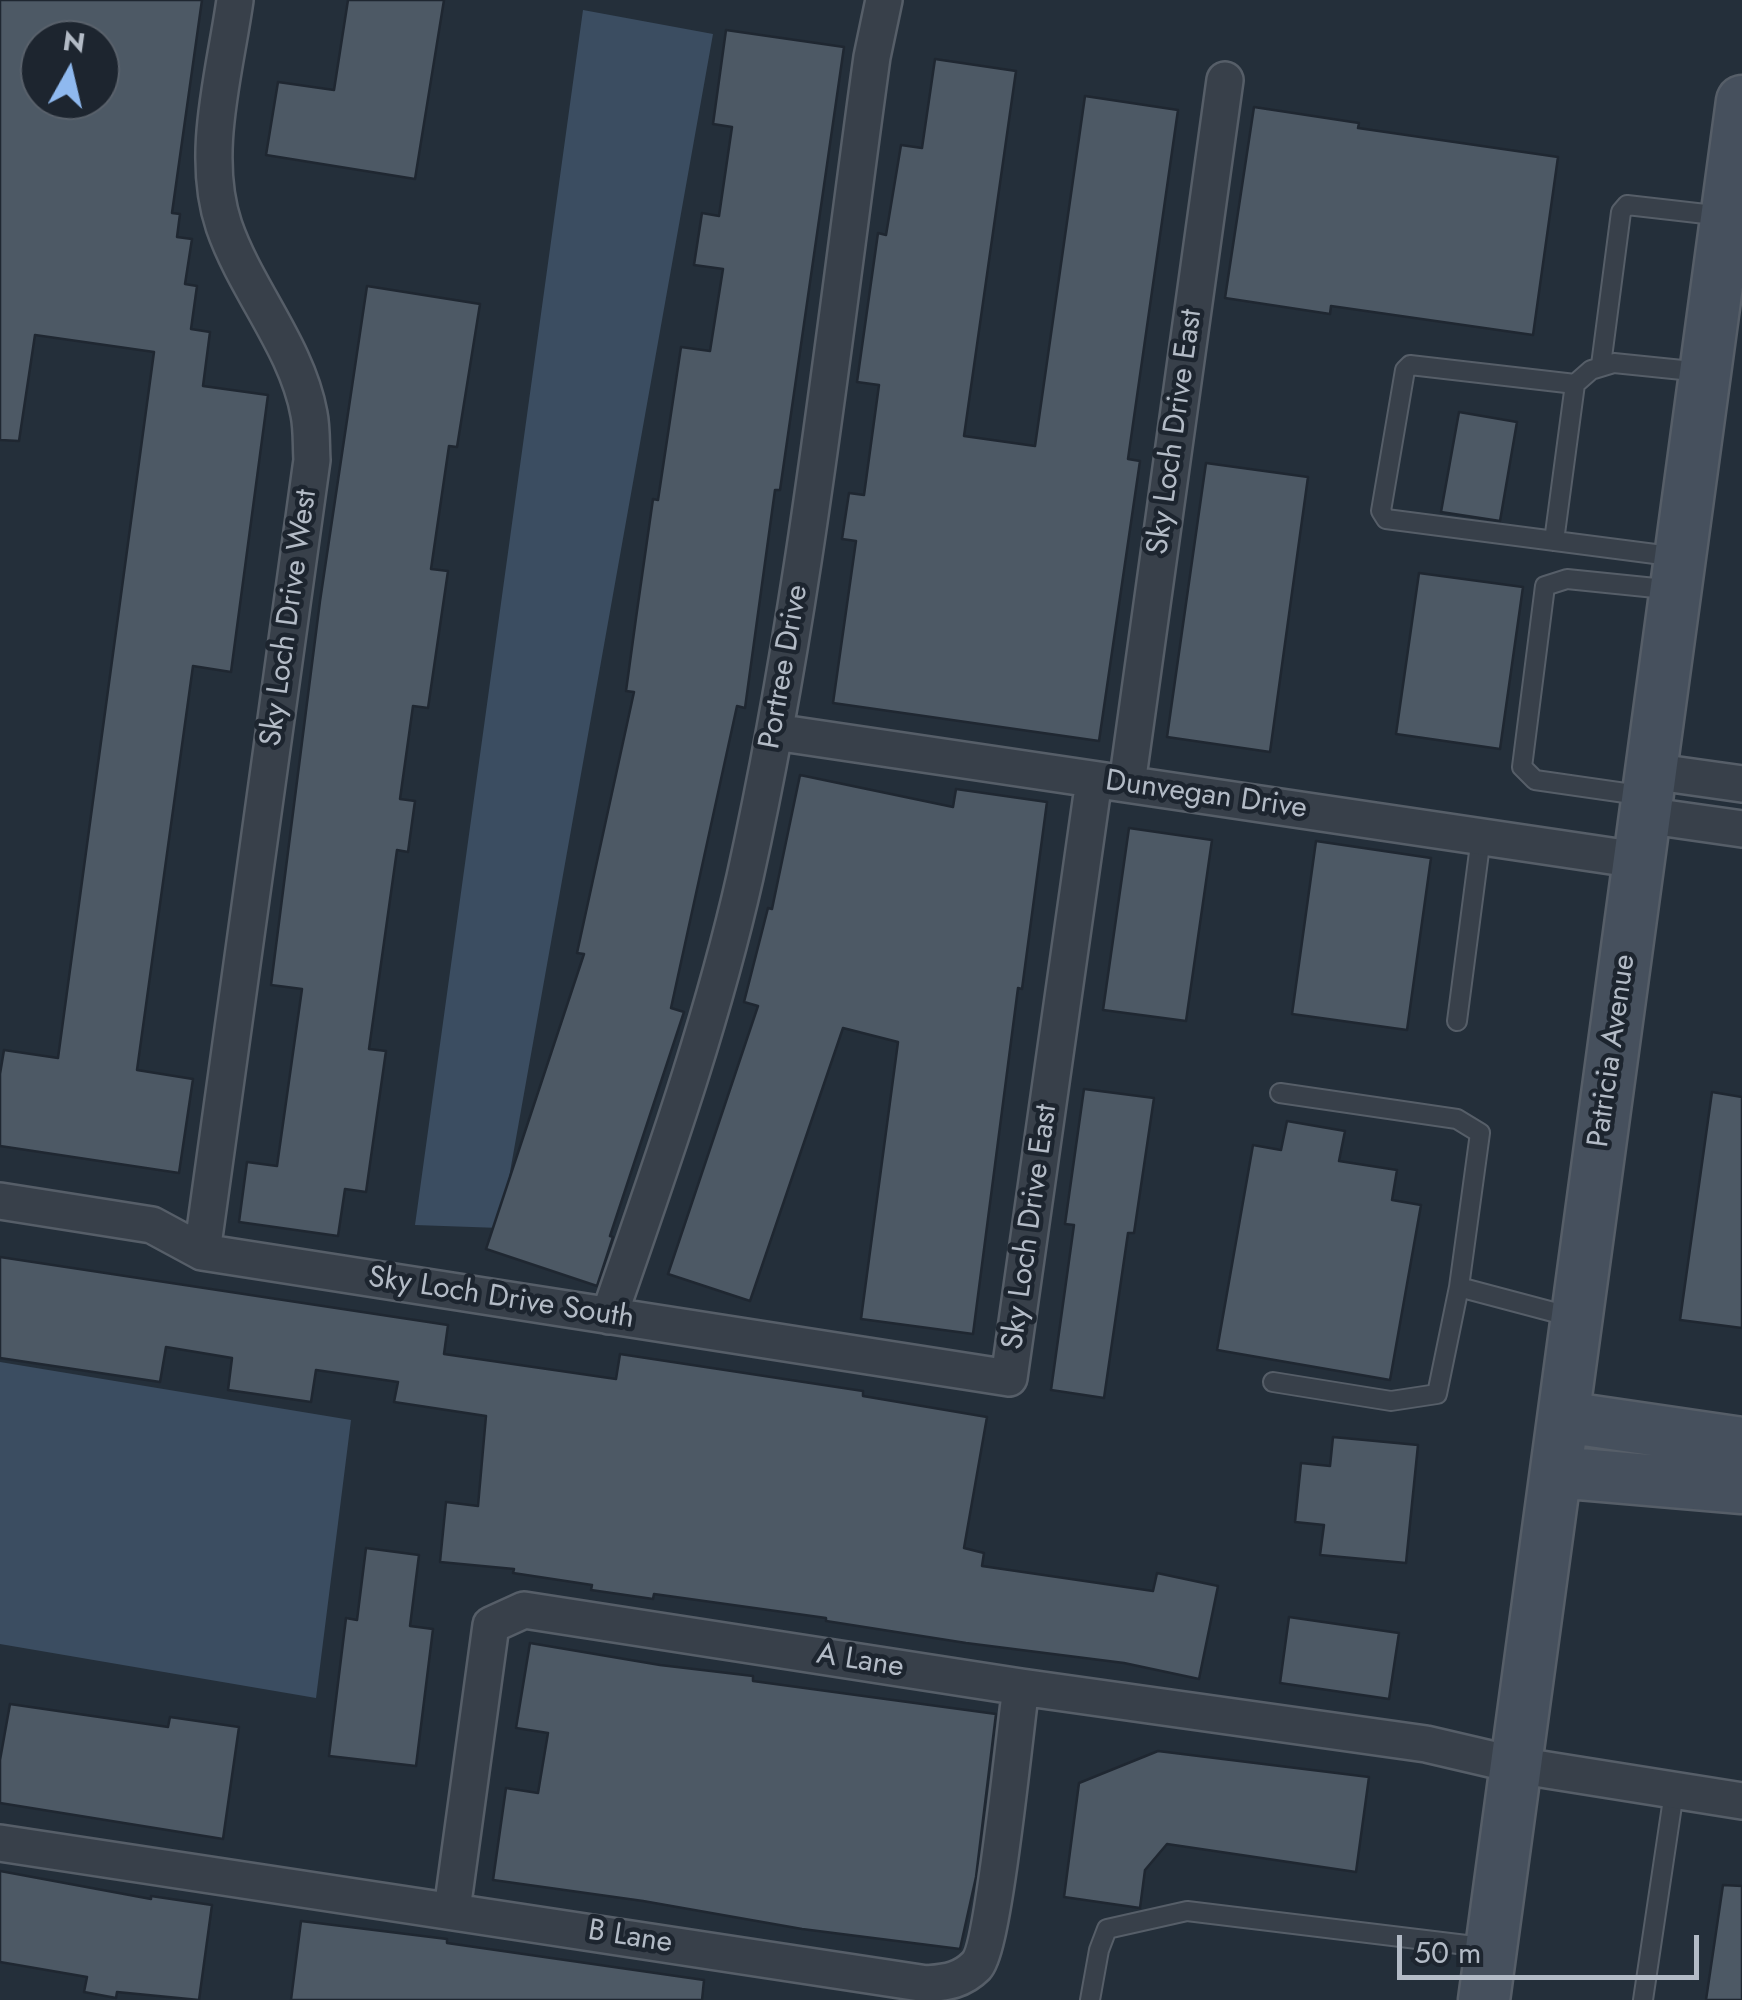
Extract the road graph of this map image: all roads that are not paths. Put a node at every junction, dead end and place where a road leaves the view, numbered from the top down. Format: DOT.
graph roads {
  1 [pos="235,0"];
  2 [pos="884,0"];
  3 [pos="1225,80"];
  4 [pos="1741,121"];
  5 [pos="1726,216"];
  6 [pos="1601,365"];
  7 [pos="1705,372"];
  8 [pos="1576,384"];
  9 [pos="1554,541"];
  10 [pos="1677,574"];
  11 [pos="775,732"];
  12 [pos="1111,782"];
  13 [pos="1742,784"];
  14 [pos="1645,810"];
  15 [pos="1742,829"];
  16 [pos="1481,837"];
  17 [pos="1456,1021"];
  18 [pos="1280,1092"];
  19 [pos="0,1200"];
  20 [pos="202,1252"];
  21 [pos="1459,1287"];
  22 [pos="609,1316"];
  23 [pos="1577,1319"];
  24 [pos="1009,1378"];
  25 [pos="1273,1382"];
  26 [pos="1564,1417"];
  27 [pos="1742,1443"];
  28 [pos="1556,1472"];
  29 [pos="1742,1488"];
  30 [pos="1021,1687"];
  31 [pos="1516,1765"];
  32 [pos="1674,1792"];
  33 [pos="1742,1800"];
  34 [pos="0,1843"];
  35 [pos="452,1910"];
  36 [pos="1491,1948"];
  37 [pos="1090,2000"];
  38 [pos="1484,2000"];
  39 [pos="1643,2000"];
  1 -- 20 [label="street, Sky Loch Drive West"];
  2 -- 11 [label="street, Portree Drive"];
  3 -- 12 [label="street, Sky Loch Drive East"];
  4 -- 5 [label="street, Patricia Avenue"];
  5 -- 6 [label="lane"];
  5 -- 7 [label="street, Patricia Avenue"];
  6 -- 7 [label="lane"];
  6 -- 8 [label="lane"];
  7 -- 10 [label="street, Patricia Avenue"];
  8 -- 9 [label="lane"];
  8 -- 9 [label="lane"];
  9 -- 10 [label="lane"];
  10 -- 14 [label="street, Patricia Avenue"];
  10 -- 14 [label="lane"];
  11 -- 12 [label="street, Dunvegan Drive"];
  11 -- 22 [label="street, Portree Drive"];
  12 -- 16 [label="street, Dunvegan Drive"];
  12 -- 24 [label="street, Sky Loch Drive East"];
  13 -- 14 [label="street"];
  14 -- 15 [label="street"];
  14 -- 16 [label="street, Dunvegan Drive"];
  14 -- 23 [label="street, Patricia Avenue"];
  16 -- 17 [label="lane"];
  18 -- 21 [label="lane"];
  19 -- 20 [label="street, Sky Loch Drive South"];
  20 -- 22 [label="street, Sky Loch Drive South"];
  21 -- 23 [label="lane"];
  21 -- 25 [label="lane"];
  22 -- 24 [label="street, Sky Loch Drive South"];
  23 -- 26 [label="street, Patricia Avenue"];
  26 -- 27 [label="street"];
  26 -- 28 [label="street, Patricia Avenue"];
  28 -- 29 [label="street"];
  28 -- 31 [label="street, Patricia Avenue"];
  30 -- 31 [label="street, A Lane"];
  30 -- 35 [label="street, B Lane"];
  30 -- 35 [label="street, A Lane"];
  31 -- 32 [label="street, A Lane"];
  31 -- 36 [label="street, Patricia Avenue"];
  32 -- 33 [label="street, A Lane"];
  32 -- 39 [label="lane"];
  34 -- 35 [label="street, B Lane"];
  36 -- 37 [label="lane"];
  36 -- 38 [label="street, Patricia Avenue"];
}
